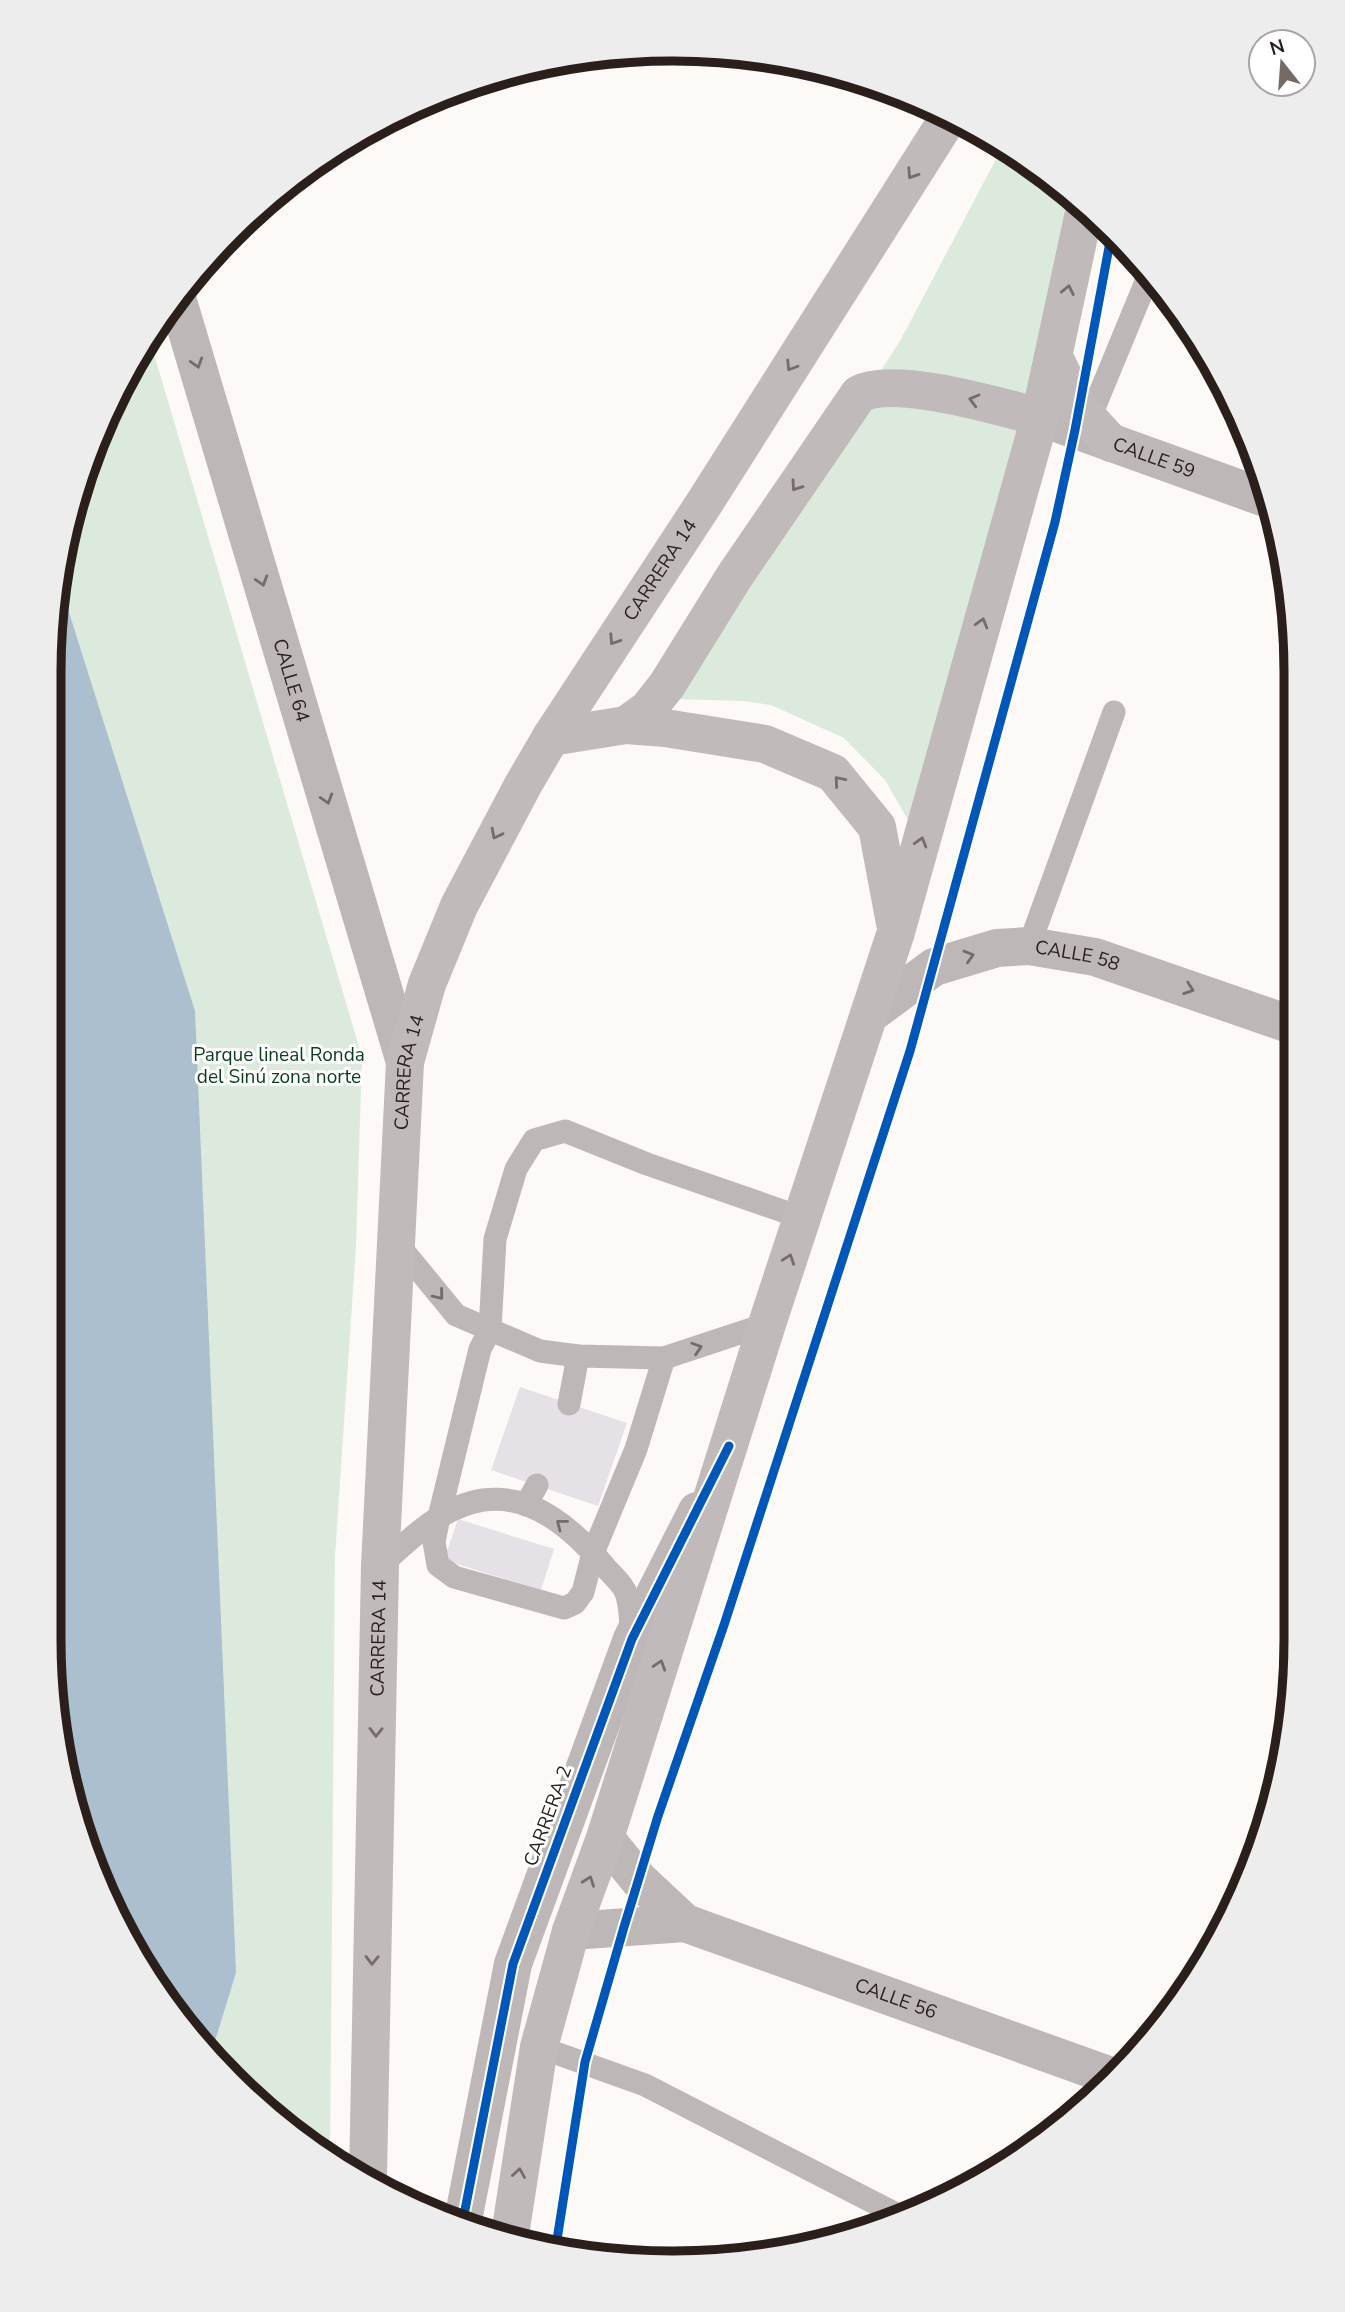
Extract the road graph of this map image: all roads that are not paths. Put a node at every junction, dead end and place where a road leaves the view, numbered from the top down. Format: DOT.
graph roads {
  1 [pos="944,125"];
  2 [pos="1083,219"];
  3 [pos="1145,286"];
  4 [pos="181,310"];
  5 [pos="1054,357"];
  6 [pos="1040,417"];
  7 [pos="1100,431"];
  8 [pos="1257,494"];
  9 [pos="1114,712"];
  10 [pos="626,725"];
  11 [pos="551,737"];
  12 [pos="896,932"];
  13 [pos="1029,946"];
  14 [pos="869,1015"];
  15 [pos="1284,1022"];
  16 [pos="405,1062"];
  17 [pos="803,1218"];
  18 [pos="396,1242"];
  19 [pos="767,1324"];
  20 [pos="490,1330"];
  21 [pos="578,1356"];
  22 [pos="664,1359"];
  23 [pos="569,1404"];
  24 [pos="729,1446"];
  25 [pos="439,1517"];
  26 [pos="593,1553"];
  27 [pos="380,1566"];
  28 [pos="632,1639"];
  29 [pos="605,1838"];
  30 [pos="685,1923"];
  31 [pos="571,1931"];
  32 [pos="539,2047"];
  33 [pos="1104,2073"];
  34 [pos="368,2170"];
  35 [pos="889,2210"];
  36 [pos="464,2214"];
  37 [pos="511,2229"];
  1 -- 11 [label="main road, CARRERA 14, one-way"];
  5 -- 2 [label="main road, one-way"];
  3 -- 7 [label="lane"];
  4 -- 16 [label="street, CALLE 64, one-way"];
  5 -- 6 [label="main road"];
  5 -- 7 [label="main road"];
  6 -- 7 [label="street, CALLE 59"];
  6 -- 10 [label="main road, one-way"];
  12 -- 6 [label="main road, one-way"];
  7 -- 8 [label="street, CALLE 59"];
  9 -- 13 [label="lane"];
  10 -- 11 [label="main road"];
  12 -- 10 [label="main road, one-way"];
  11 -- 16 [label="main road, CARRERA 14, one-way"];
  12 -- 14 [label="main road"];
  14 -- 13 [label="street, CALLE 58, one-way"];
  13 -- 15 [label="street, CALLE 58, one-way"];
  14 -- 17 [label="main road"];
  16 -- 18 [label="main road, CARRERA 14"];
  19 -- 17 [label="main road, one-way"];
  17 -- 20 [label="lane"];
  18 -- 20 [label="lane, one-way"];
  18 -- 27 [label="main road, CARRERA 14"];
  22 -- 19 [label="lane, one-way"];
  19 -- 24 [label="main road"];
  20 -- 21 [label="lane"];
  20 -- 25 [label="lane"];
  21 -- 22 [label="lane"];
  21 -- 23 [label="lane"];
  22 -- 26 [label="lane"];
  24 -- 28 [label="street, CARRERA 2"];
  29 -- 24 [label="main road, one-way"];
  26 -- 25 [label="lane, one-way"];
  25 -- 26 [label="lane"];
  25 -- 27 [label="lane"];
  26 -- 28 [label="lane"];
  27 -- 34 [label="main road, CARRERA 14, one-way"];
  28 -- 36 [label="street, CARRERA 2"];
  29 -- 30 [label="street, CALLE 56"];
  31 -- 29 [label="main road, one-way"];
  30 -- 31 [label="street, CALLE 56"];
  30 -- 33 [label="street, CALLE 56"];
  31 -- 32 [label="main road"];
  32 -- 35 [label="lane"];
  37 -- 32 [label="main road, one-way"];
}
